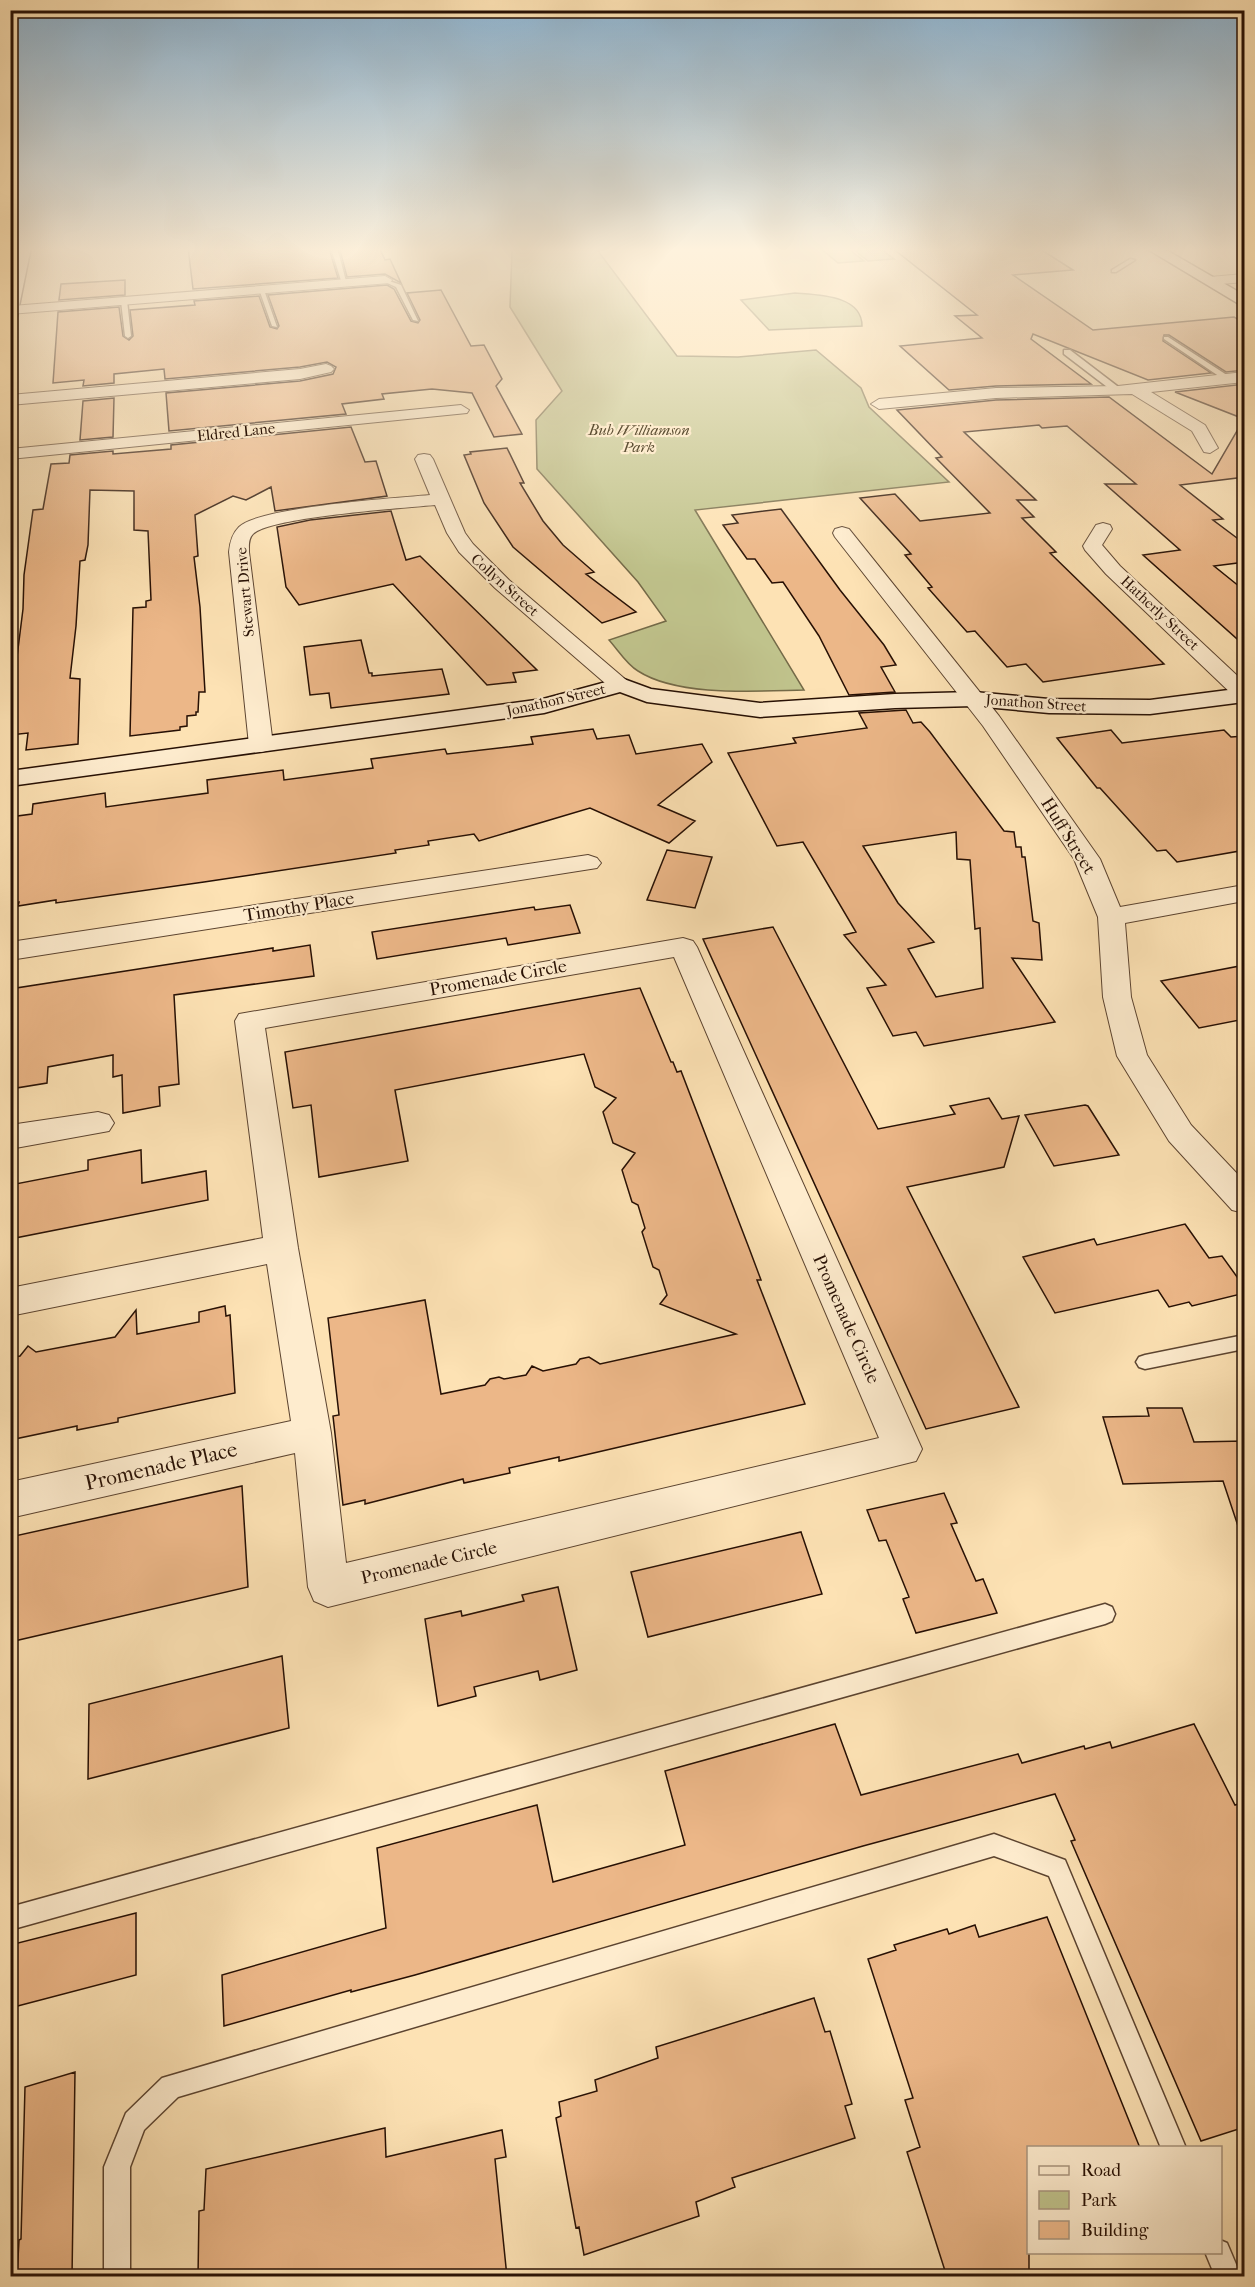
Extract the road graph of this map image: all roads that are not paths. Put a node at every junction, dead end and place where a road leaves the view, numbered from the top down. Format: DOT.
graph roads {
  1 [pos="1069,354"];
  2 [pos="1194,354"];
  3 [pos="326,369"];
  4 [pos="1237,378"];
  5 [pos="1135,389"];
  6 [pos="1119,391"];
  7 [pos="10,399"];
  8 [pos="879,404"];
  9 [pos="461,410"];
  10 [pos="1210,448"];
  11 [pos="10,454"];
  12 [pos="424,459"];
  13 [pos="440,499"];
  14 [pos="1103,529"];
  15 [pos="843,533"];
  16 [pos="621,685"];
  17 [pos="1245,694"];
  18 [pos="974,699"];
  19 [pos="261,745"];
  20 [pos="10,779"];
  21 [pos="588,863"];
  22 [pos="1245,893"];
  23 [pos="1111,917"];
  24 [pos="10,951"];
  25 [pos="98,1123"];
  26 [pos="10,1137"];
  27 [pos="1244,1199"];
  28 [pos="281,1248"];
  29 [pos="10,1302"];
  30 [pos="1245,1342"];
  31 [pos="1145,1362"];
  32 [pos="312,1433"];
  33 [pos="10,1500"];
  34 [pos="1105,1614"];
  35 [pos="10,1919"];
  36 [pos="1173,2146"];
  37 [pos="1218,2254"];
  38 [pos="117,2277"];
  39 [pos="1228,2277"];
  1 -- 6 [label="lane"];
  2 -- 4 [label="lane"];
  3 -- 7 [label="street"];
  4 -- 5 [label="street"];
  5 -- 6 [label="street"];
  5 -- 10 [label="street"];
  6 -- 8 [label="street"];
  9 -- 11 [label="street, Eldred Lane"];
  12 -- 13 [label="street, Collyn Street"];
  13 -- 16 [label="street, Collyn Street"];
  13 -- 19 [label="street, Stewart Drive"];
  14 -- 17 [label="street, Hatherly Street"];
  15 -- 18 [label="street, Huff Street"];
  16 -- 18 [label="street, Jonathon Street"];
  16 -- 19 [label="street, Jonathon Street"];
  17 -- 18 [label="street, Jonathon Street"];
  18 -- 23 [label="street, Huff Street"];
  19 -- 20 [label="street, Jonathon Street"];
  21 -- 24 [label="street, Timothy Place"];
  22 -- 23 [label="street"];
  23 -- 27 [label="street, Huff Street"];
  25 -- 26 [label="street"];
  28 -- 29 [label="street"];
  28 -- 32 [label="street, Promenade Circle"];
  28 -- 32 [label="street, Promenade Circle"];
  30 -- 31 [label="lane"];
  32 -- 33 [label="street, Promenade Place"];
  34 -- 35 [label="lane"];
  36 -- 38 [label="lane"];
  37 -- 39 [label="lane"];
}
